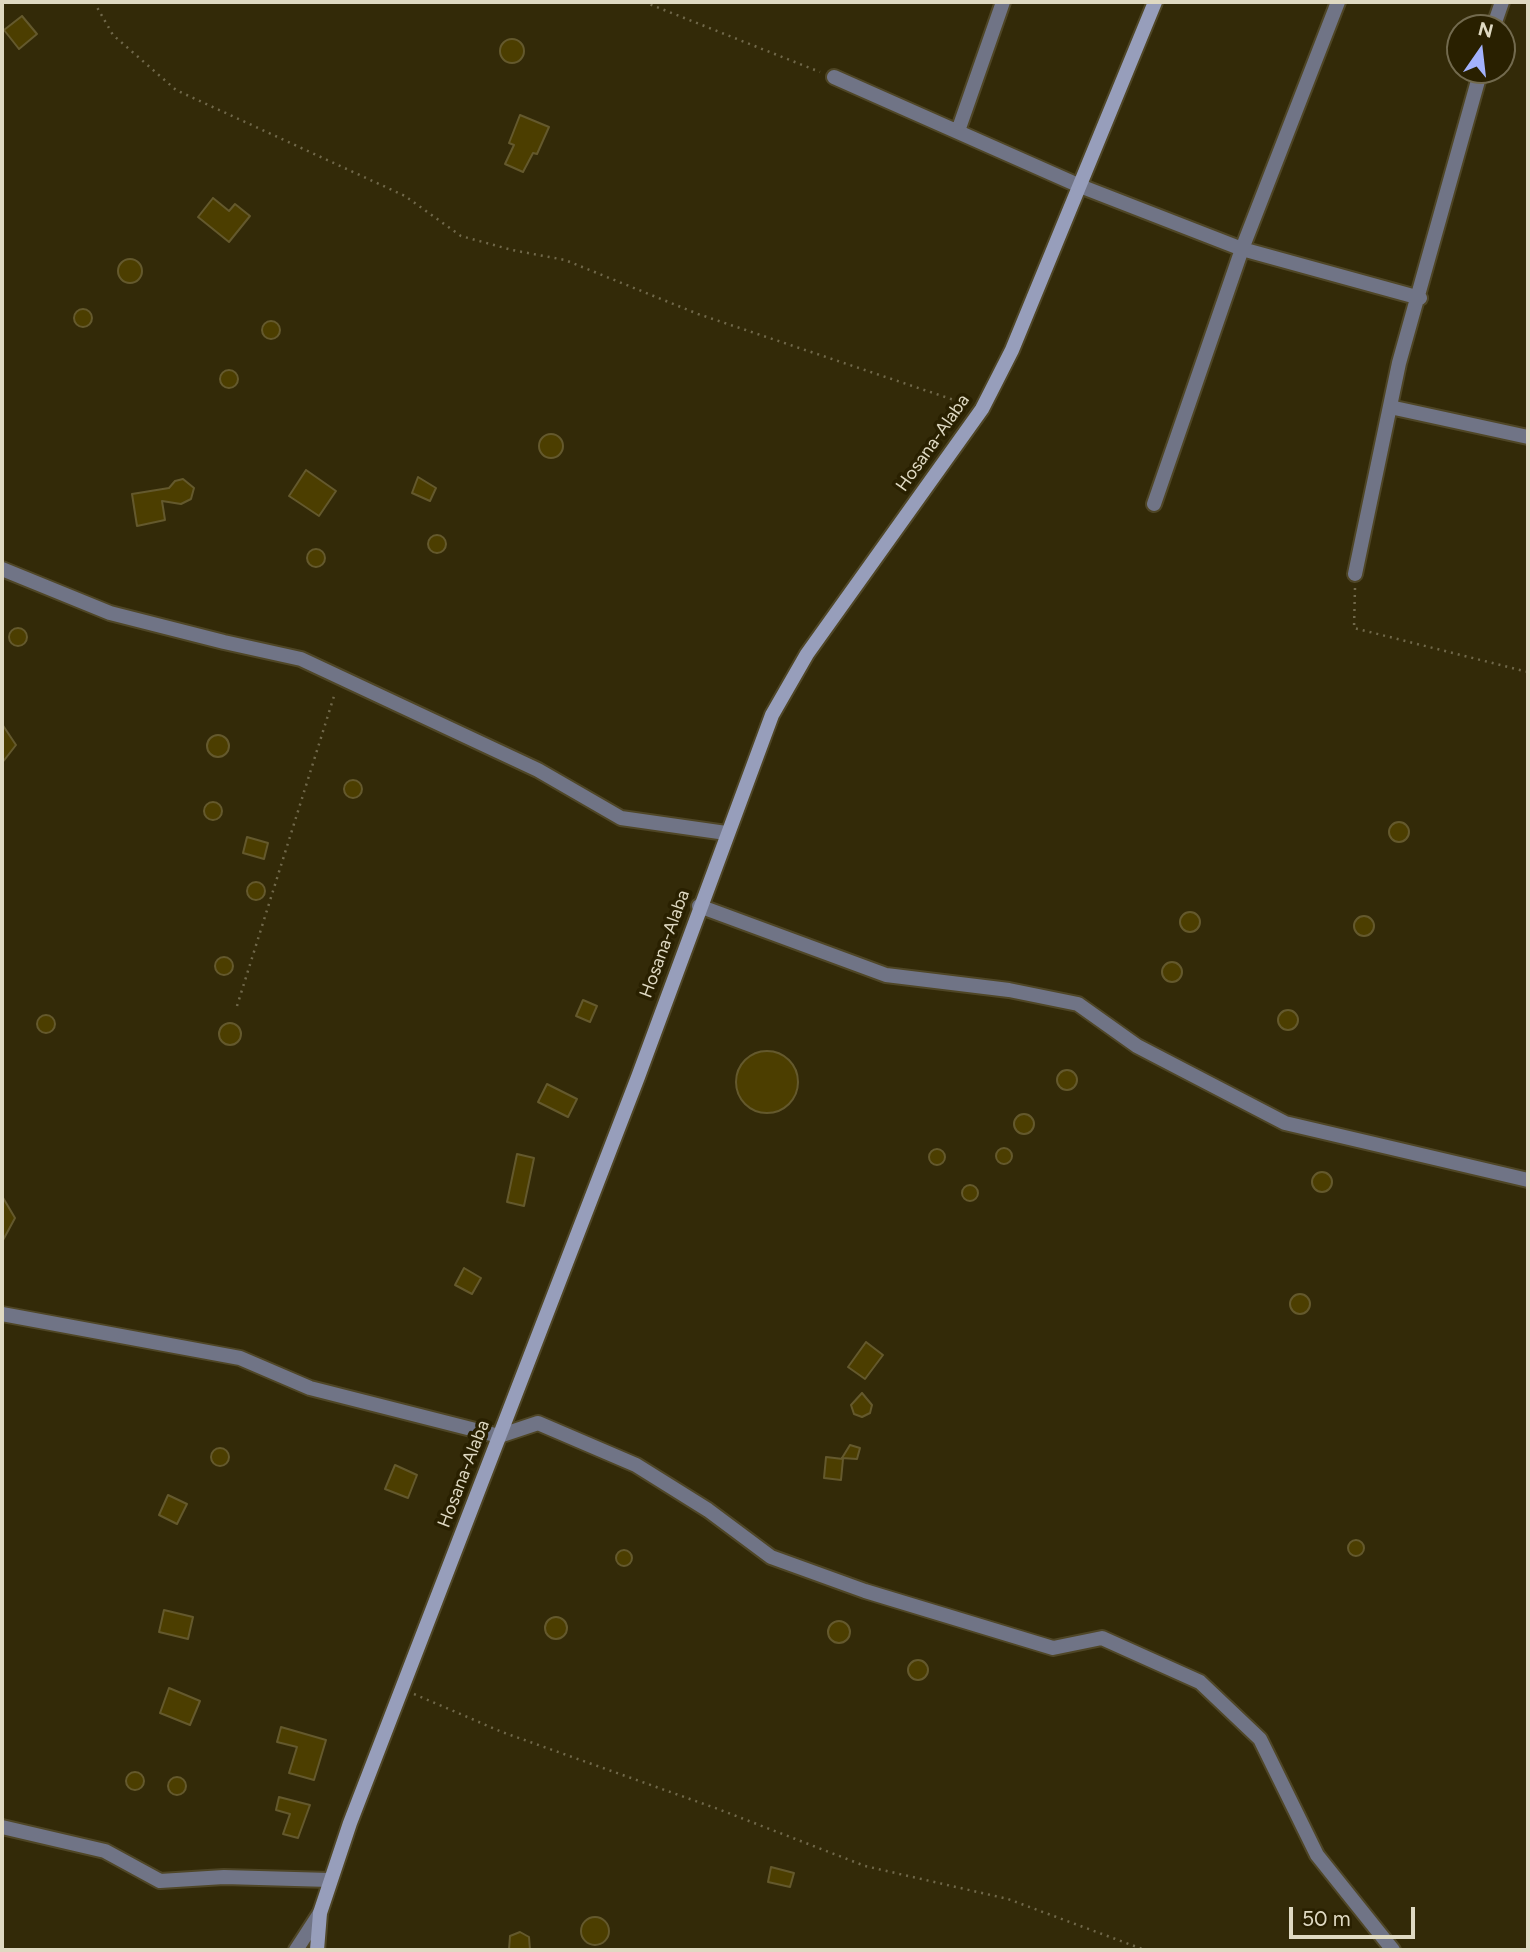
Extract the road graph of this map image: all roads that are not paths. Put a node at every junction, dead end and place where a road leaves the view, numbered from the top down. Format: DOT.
graph roads {
  1 [pos="1003,2"];
  2 [pos="1156,2"];
  3 [pos="1338,2"];
  4 [pos="834,77"];
  5 [pos="1477,84"];
  6 [pos="958,131"];
  7 [pos="1080,186"];
  8 [pos="1242,249"];
  9 [pos="1420,298"];
  10 [pos="1390,407"];
  11 [pos="1528,437"];
  12 [pos="1154,504"];
  13 [pos="2,569"];
  14 [pos="1355,574"];
  15 [pos="726,833"];
  16 [pos="699,906"];
  17 [pos="1528,1180"];
  18 [pos="2,1314"];
  19 [pos="499,1436"];
  20 [pos="2,1827"];
  21 [pos="330,1881"];
  22 [pos="320,1913"];
  23 [pos="296,1950"];
  24 [pos="317,1950"];
  25 [pos="1393,1950"];
  1 -- 6 [label="street"];
  2 -- 7 [label="main road, Hosana-Alaba"];
  3 -- 8 [label="street"];
  4 -- 6 [label="street"];
  5 -- 9 [label="street"];
  6 -- 7 [label="street"];
  7 -- 8 [label="street"];
  7 -- 15 [label="main road, Hosana-Alaba"];
  8 -- 9 [label="street"];
  8 -- 12 [label="street"];
  9 -- 10 [label="street"];
  10 -- 11 [label="street"];
  10 -- 14 [label="street"];
  13 -- 15 [label="street"];
  15 -- 16 [label="main road, Hosana-Alaba"];
  16 -- 17 [label="street"];
  16 -- 19 [label="main road, Hosana-Alaba"];
  18 -- 19 [label="street"];
  19 -- 21 [label="main road, Hosana-Alaba"];
  19 -- 25 [label="street"];
  20 -- 21 [label="street"];
  21 -- 22 [label="main road, Hosana-Alaba"];
  22 -- 23 [label="street"];
  22 -- 24 [label="main road, Hosana-Alaba"];
}
